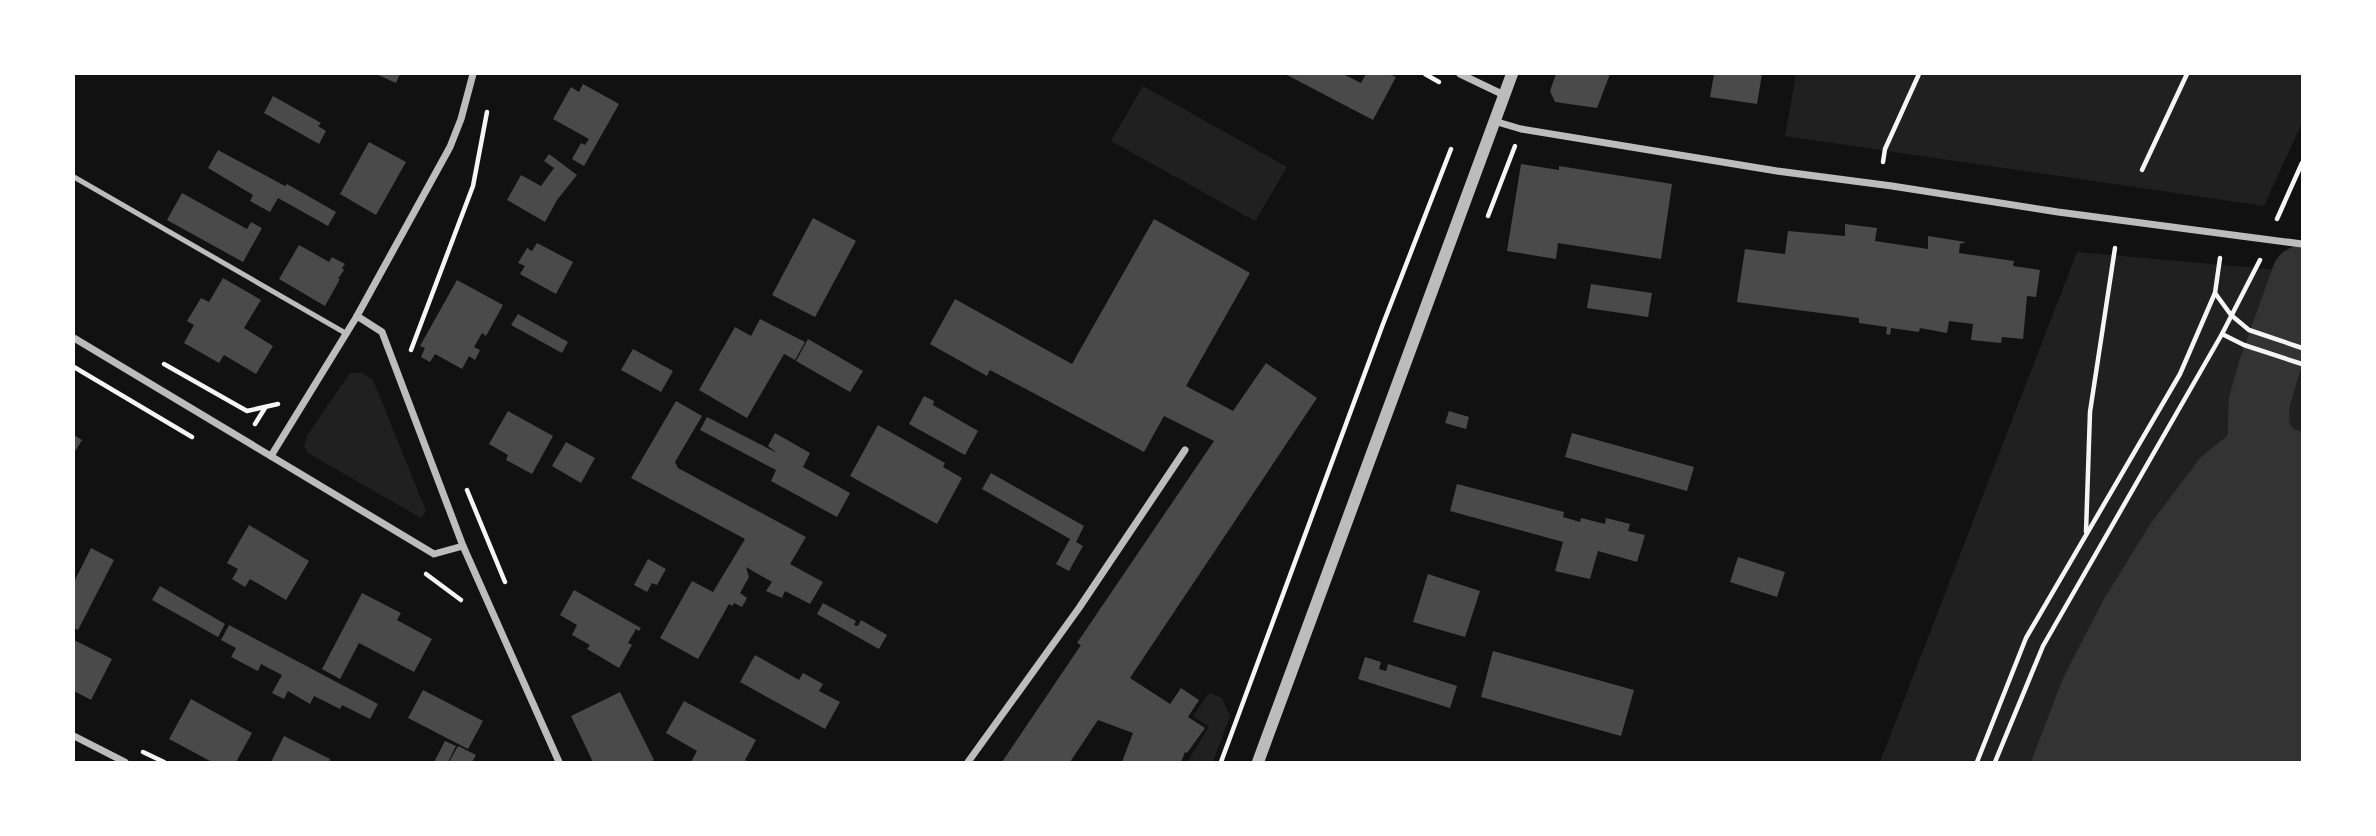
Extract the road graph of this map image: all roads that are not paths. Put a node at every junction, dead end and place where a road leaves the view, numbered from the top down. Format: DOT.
graph roads {
  1 [pos="473,74"];
  2 [pos="1460,74"];
  3 [pos="1512,74"];
  4 [pos="1504,95"];
  5 [pos="1494,120"];
  6 [pos="74,177"];
  7 [pos="2302,244"];
  8 [pos="357,316"];
  9 [pos="347,334"];
  10 [pos="74,338"];
  11 [pos="1185,450"];
  12 [pos="271,456"];
  13 [pos="463,546"];
  14 [pos="74,736"];
  15 [pos="125,762"];
  16 [pos="559,762"];
  17 [pos="968,762"];
  18 [pos="1258,762"];
  1 -- 8 [label="street"];
  2 -- 4 [label="street"];
  3 -- 4 [label="street"];
  4 -- 5 [label="street"];
  5 -- 7 [label="street"];
  5 -- 18 [label="street"];
  6 -- 9 [label="lane"];
  8 -- 9 [label="street"];
  8 -- 13 [label="street"];
  9 -- 12 [label="street"];
  10 -- 12 [label="street"];
  11 -- 17 [label="street"];
  12 -- 13 [label="street"];
  13 -- 16 [label="street"];
  14 -- 15 [label="street"];
}
